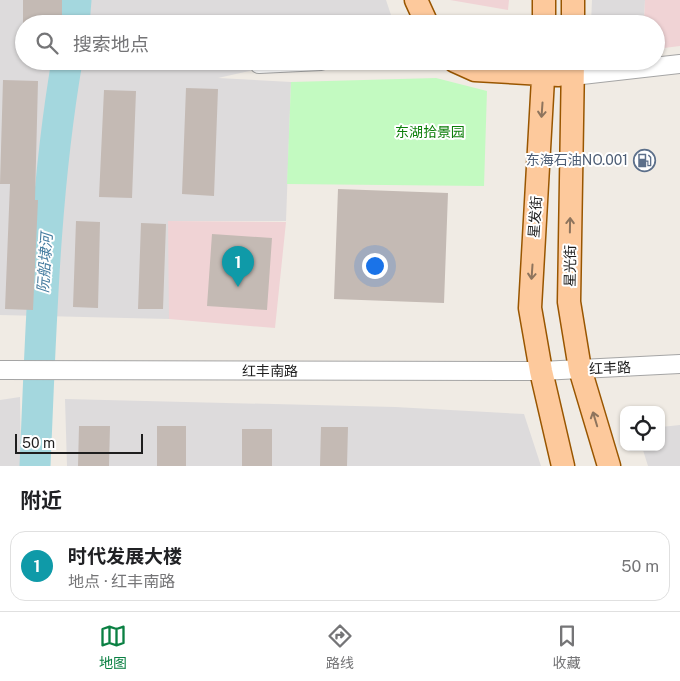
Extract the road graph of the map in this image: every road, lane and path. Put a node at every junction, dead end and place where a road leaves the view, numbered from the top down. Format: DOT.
graph roads {
  1 [pos="416,0"];
  2 [pos="544,0"];
  3 [pos="573,0"];
  4 [pos="423,15"];
  5 [pos="544,15"];
  6 [pos="573,15"];
  7 [pos="680,64"];
  8 [pos="665,65"];
  9 [pos="544,70"];
  10 [pos="573,70"];
  11 [pos="680,364"];
  12 [pos="580,369"];
  13 [pos="0,370"];
  14 [pos="541,371"];
  15 [pos="563,466"];
  16 [pos="609,466"];
  1 -- 4 [label="main road"];
  2 -- 5 [label="main road"];
  3 -- 6 [label="main road"];
  7 -- 8 [label="street"];
  9 -- 14 [label="main road, 星发街, one-way"];
  12 -- 10 [label="main road, 星光街, one-way"];
  11 -- 12 [label="street, 红丰路"];
  12 -- 14 [label="street, 红丰路"];
  16 -- 12 [label="main road, 星光街, one-way"];
  13 -- 14 [label="street, 红丰南路"];
  14 -- 15 [label="main road"];
}
